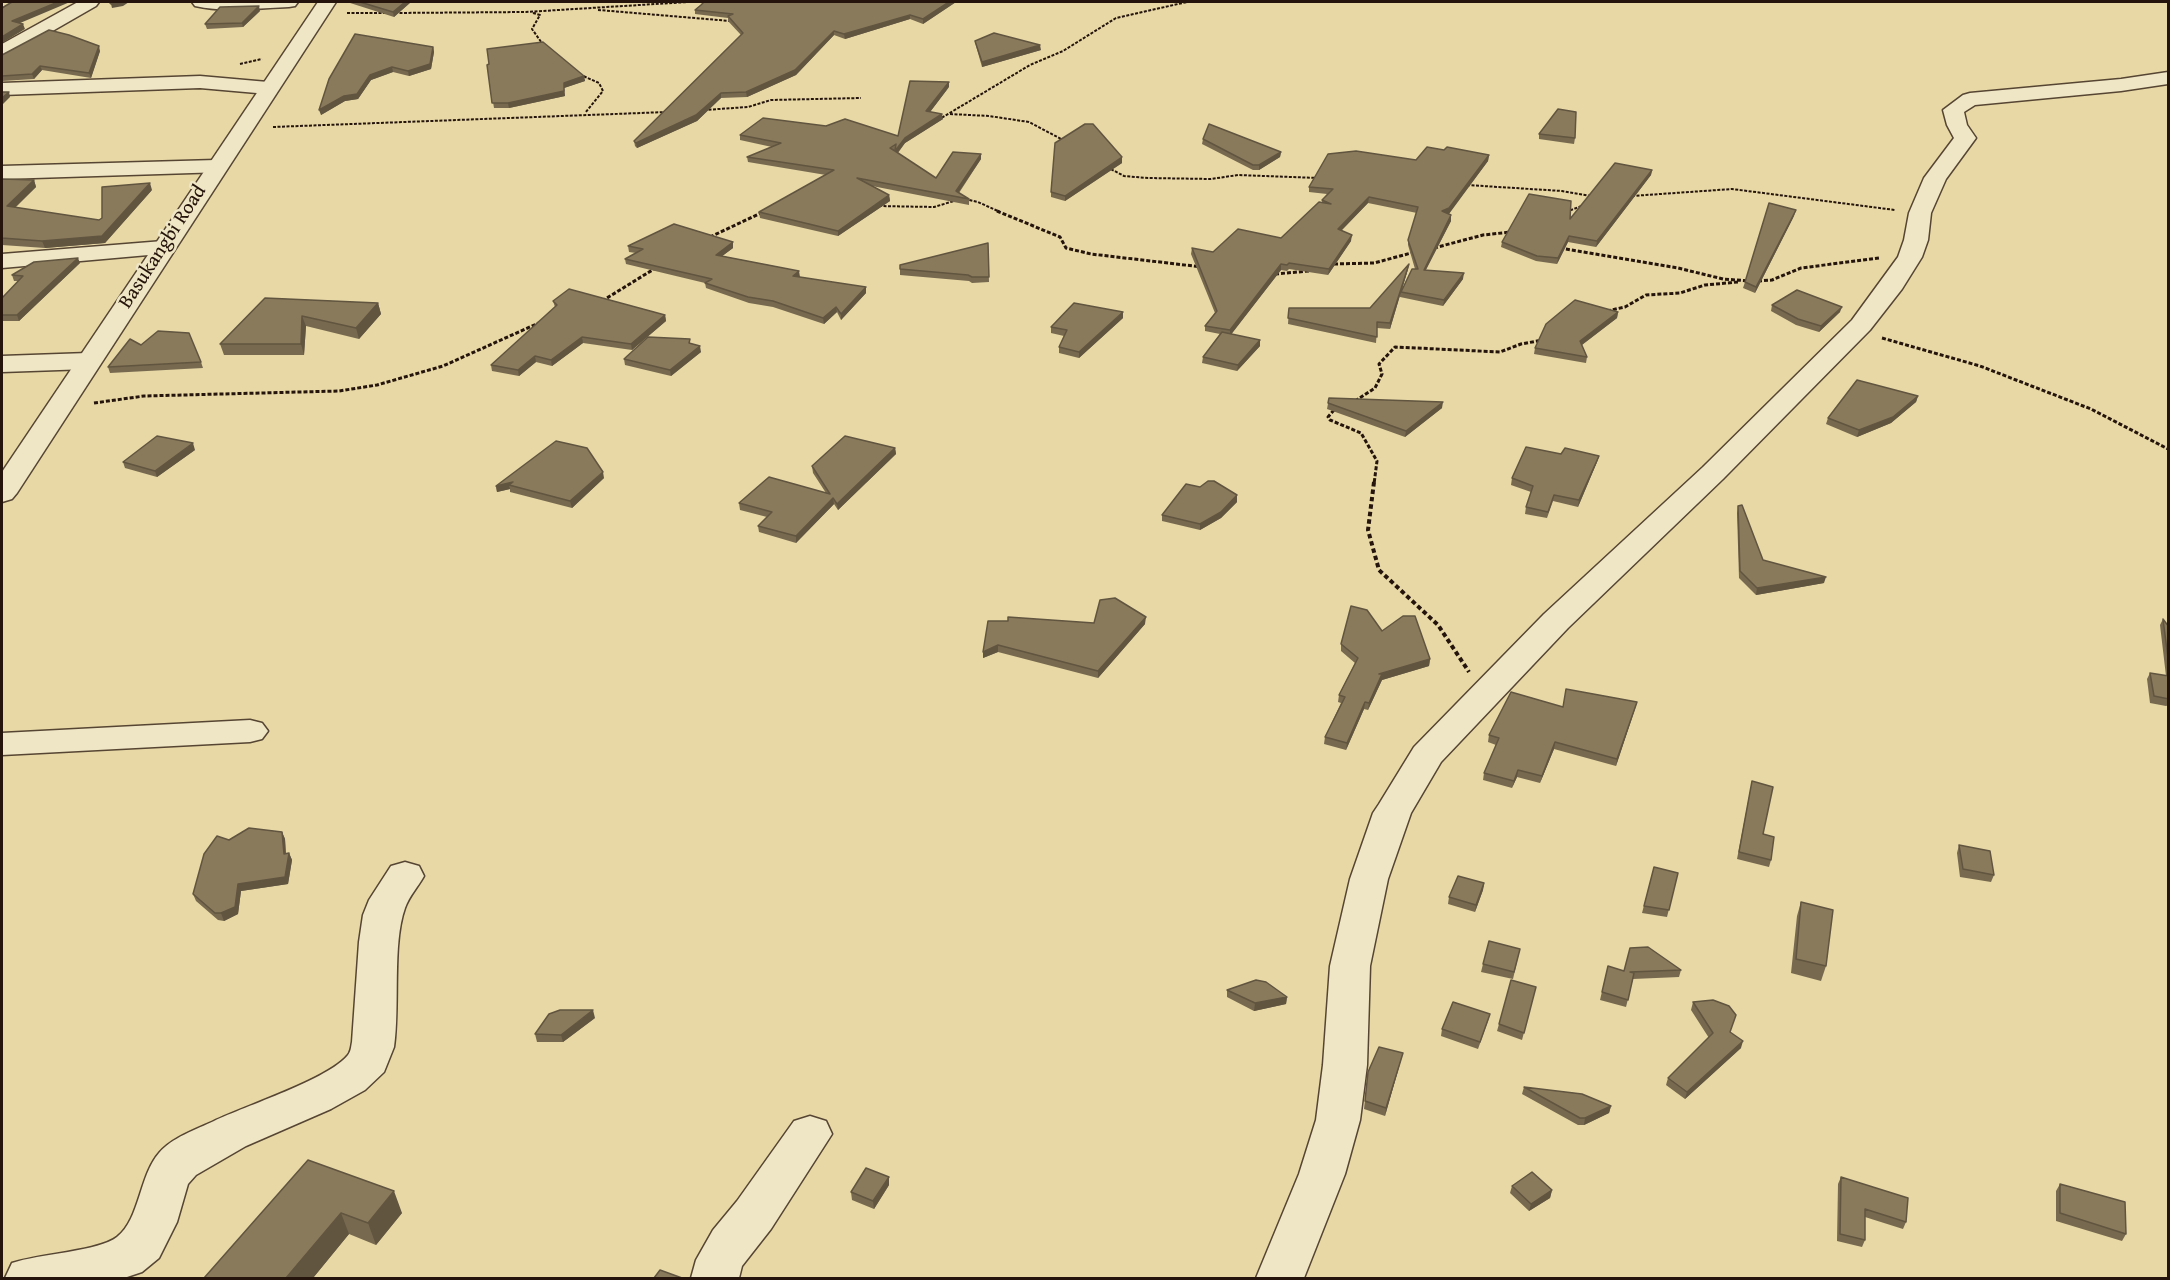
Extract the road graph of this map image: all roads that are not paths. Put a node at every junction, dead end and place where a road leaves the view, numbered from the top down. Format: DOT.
graph roads {
  1 [pos="90,2"];
  2 [pos="201,2"];
  3 [pos="289,2"];
  4 [pos="323,7"];
  5 [pos="2,52"];
  6 [pos="2169,78"];
  7 [pos="268,88"];
  8 [pos="2,89"];
  9 [pos="216,166"];
  10 [pos="2,173"];
  11 [pos="163,248"];
  12 [pos="2,261"];
  13 [pos="88,362"];
  14 [pos="2,364"];
  15 [pos="2,493"];
  16 [pos="250,731"];
  17 [pos="2,744"];
  18 [pos="405,876"];
  19 [pos="810,1134"];
  20 [pos="29,1278"];
  21 [pos="715,1278"];
  22 [pos="1280,1278"];
  1 -- 5 [label="street"];
  2 -- 3 [label="street"];
  4 -- 7 [label="street, Basukangbi Road"];
  6 -- 22 [label="street"];
  7 -- 8 [label="street"];
  7 -- 9 [label="street, Basukangbi Road"];
  9 -- 10 [label="street"];
  9 -- 11 [label="street, Basukangbi Road"];
  11 -- 12 [label="street"];
  11 -- 13 [label="street, Basukangbi Road"];
  13 -- 14 [label="street"];
  13 -- 15 [label="street, Basukangbi Road"];
  16 -- 17 [label="street"];
  18 -- 20 [label="street"];
  19 -- 21 [label="street"];
}
